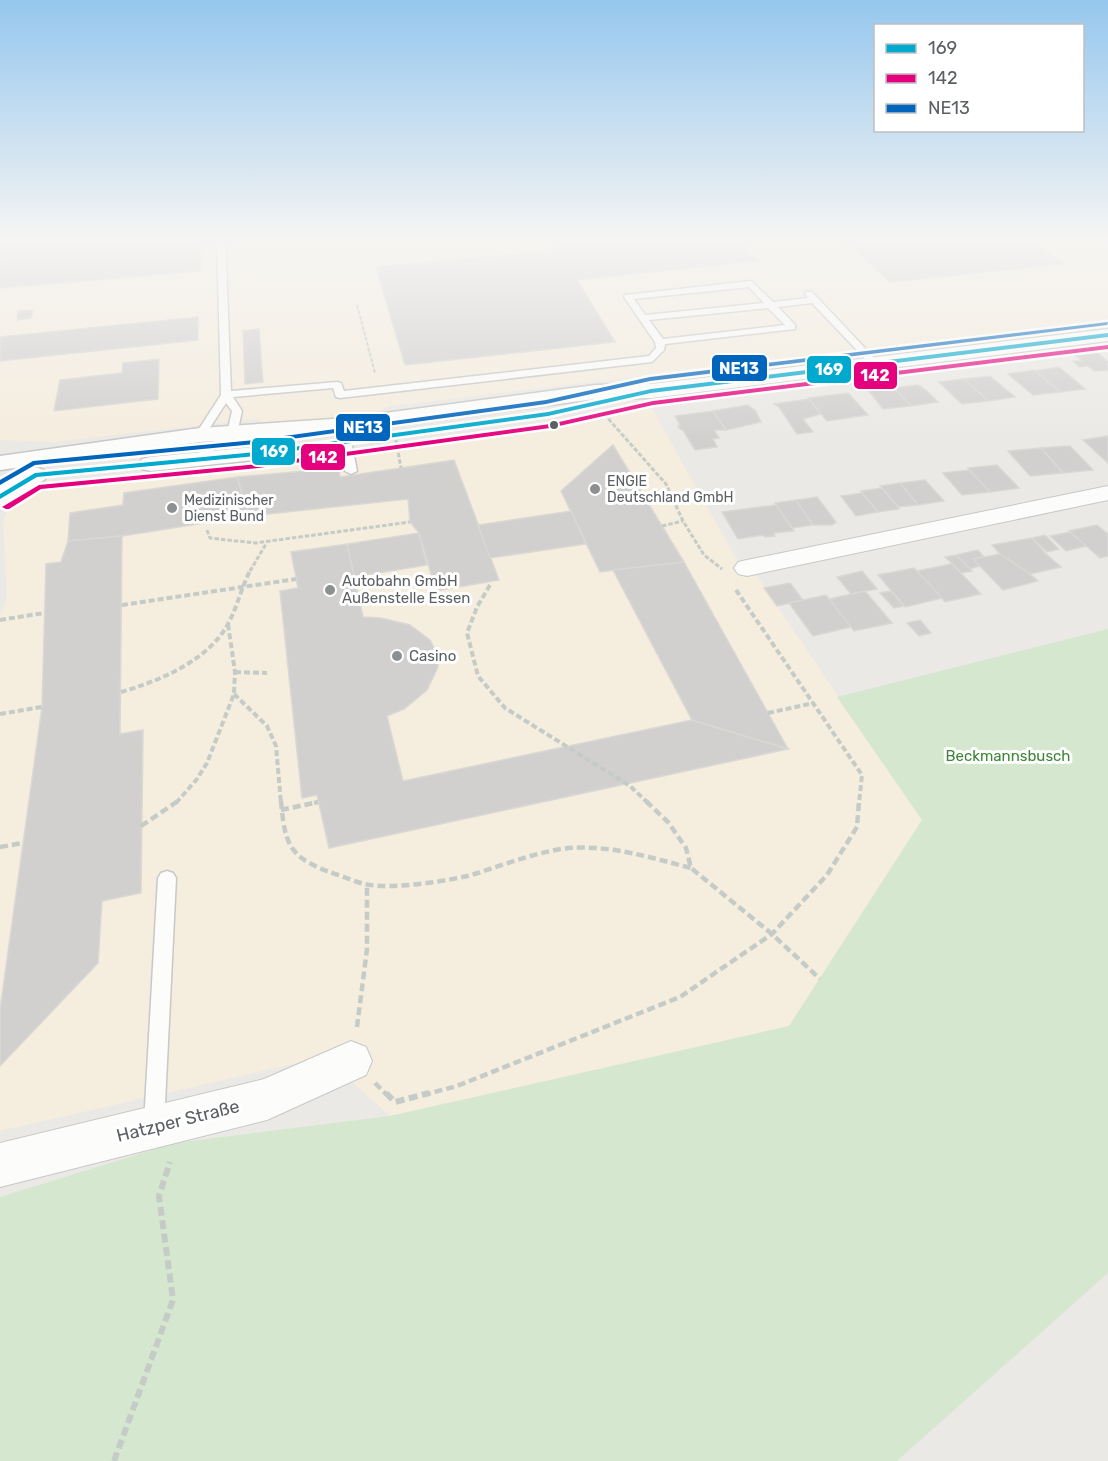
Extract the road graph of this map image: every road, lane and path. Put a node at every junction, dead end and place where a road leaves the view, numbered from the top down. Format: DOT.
graph roads {
  1 [pos="223,306"];
  2 [pos="357,306"];
  3 [pos="635,306"];
  4 [pos="759,306"];
  5 [pos="772,306"];
  6 [pos="822,306"];
  7 [pos="643,318"];
  8 [pos="1108,335"];
  9 [pos="660,342"];
  10 [pos="875,364"];
  11 [pos="375,391"];
  12 [pos="651,391"];
  13 [pos="226,395"];
  14 [pos="597,404"];
  15 [pos="346,432"];
  16 [pos="395,433"];
  17 [pos="232,434"];
  18 [pos="199,447"];
  19 [pos="0,448"];
  20 [pos="94,451"];
  21 [pos="0,463"];
  22 [pos="401,468"];
  23 [pos="351,471"];
  24 [pos="35,475"];
  25 [pos="0,478"];
  26 [pos="1108,493"];
  27 [pos="0,497"];
  28 [pos="683,521"];
  29 [pos="410,522"];
  30 [pos="662,526"];
  31 [pos="207,530"];
  32 [pos="266,544"];
  33 [pos="734,573"];
  34 [pos="296,579"];
  35 [pos="490,585"];
  36 [pos="242,586"];
  37 [pos="122,605"];
  38 [pos="44,613"];
  39 [pos="0,620"];
  40 [pos="228,624"];
  41 [pos="235,672"];
  42 [pos="267,674"];
  43 [pos="121,692"];
  44 [pos="234,694"];
  45 [pos="814,704"];
  46 [pos="42,707"];
  47 [pos="768,713"];
  48 [pos="0,714"];
  49 [pos="318,802"];
  50 [pos="281,810"];
  51 [pos="141,826"];
  52 [pos="23,843"];
  53 [pos="0,848"];
  54 [pos="692,868"];
  55 [pos="167,878"];
  56 [pos="367,885"];
  57 [pos="772,934"];
  58 [pos="820,979"];
  59 [pos="351,1061"];
  60 [pos="163,1143"];
  61 [pos="0,1165"];
  62 [pos="114,1461"];
  1 -- 13 [label="lane"];
  2 -- 11 [label="path"];
  3 -- 7 [label="lane"];
  4 -- 7 [label="lane"];
  5 -- 9 [label="lane"];
  6 -- 10 [label="lane"];
  7 -- 9 [label="lane"];
  8 -- 10 [label="street"];
  9 -- 11 [label="lane"];
  10 -- 12 [label="street"];
  11 -- 13 [label="lane"];
  12 -- 14 [label="street"];
  12 -- 15 [label="street"];
  13 -- 17 [label="lane"];
  13 -- 18 [label="lane"];
  14 -- 16 [label="street"];
  14 -- 28 [label="path"];
  15 -- 16 [label="street"];
  15 -- 17 [label="street"];
  15 -- 18 [label="street"];
  15 -- 23 [label="lane"];
  16 -- 22 [label="path"];
  17 -- 18 [label="street"];
  18 -- 20 [label="street"];
  18 -- 24 [label="street"];
  19 -- 20 [label="street"];
  20 -- 21 [label="street"];
  24 -- 25 [label="street"];
  24 -- 27 [label="street"];
  26 -- 33 [label="street"];
  28 -- 30 [label="path"];
  28 -- 33 [label="path"];
  29 -- 32 [label="path"];
  31 -- 32 [label="path"];
  32 -- 36 [label="path"];
  33 -- 45 [label="path"];
  34 -- 36 [label="path"];
  35 -- 54 [label="path"];
  36 -- 37 [label="path"];
  36 -- 40 [label="path"];
  38 -- 39 [label="path"];
  40 -- 41 [label="path"];
  40 -- 43 [label="path"];
  41 -- 42 [label="path"];
  41 -- 44 [label="path"];
  44 -- 50 [label="path"];
  44 -- 51 [label="path"];
  45 -- 47 [label="path"];
  45 -- 57 [label="path"];
  46 -- 48 [label="path"];
  49 -- 50 [label="path"];
  50 -- 56 [label="path"];
  52 -- 53 [label="path"];
  54 -- 56 [label="path"];
  54 -- 57 [label="path"];
  55 -- 60 [label="lane"];
  56 -- 59 [label="path"];
  57 -- 58 [label="path"];
  57 -- 59 [label="path"];
  59 -- 60 [label="street, Hatzper Straße"];
  60 -- 61 [label="street, Hatzper Straße"];
  60 -- 62 [label="path"];
}
